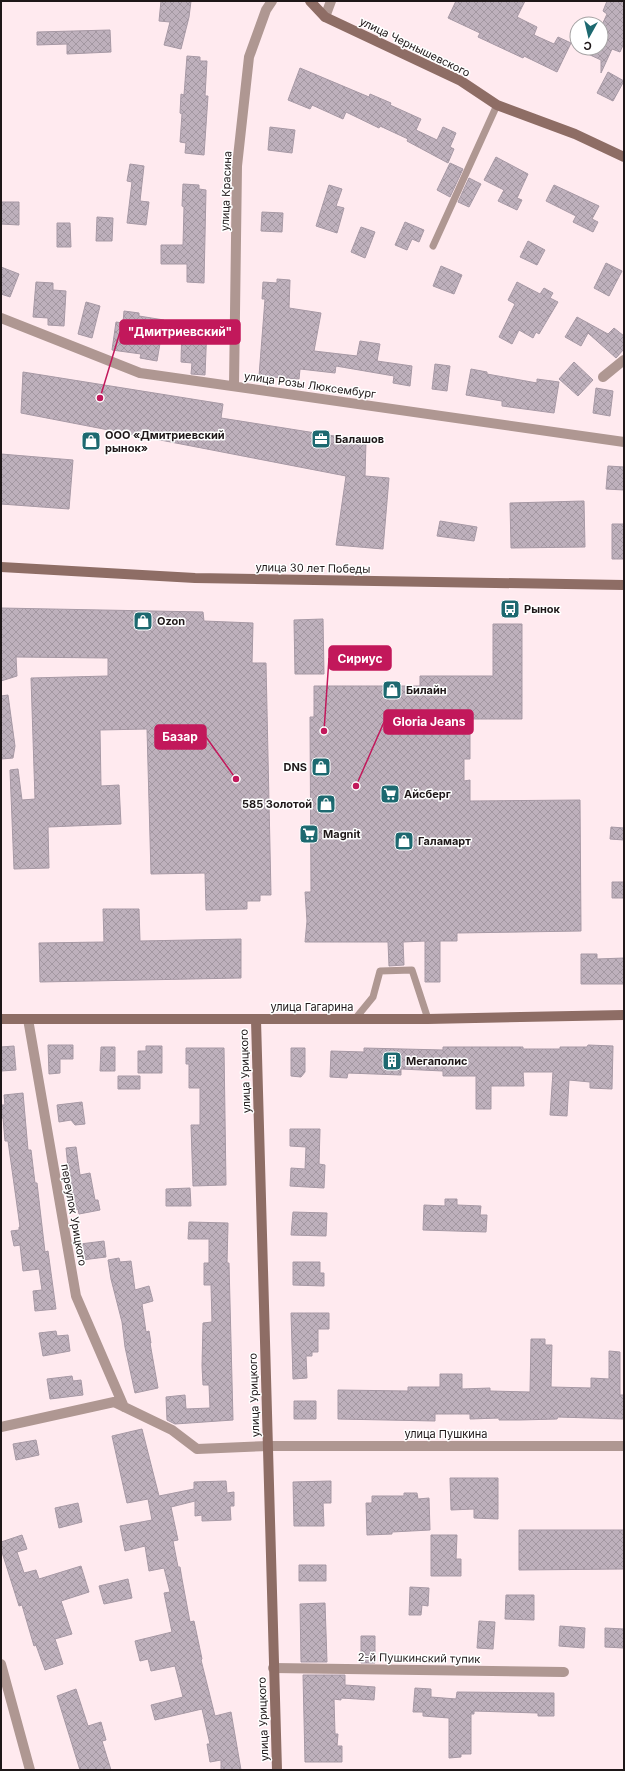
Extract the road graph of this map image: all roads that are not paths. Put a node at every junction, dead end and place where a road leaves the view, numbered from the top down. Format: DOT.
graph roads {
  1 [pos="272,1"];
  2 [pos="310,1"];
  3 [pos="331,1"];
  4 [pos="325,16"];
  5 [pos="497,105"];
  6 [pos="624,157"];
  7 [pos="433,246"];
  8 [pos="1,318"];
  9 [pos="624,360"];
  10 [pos="604,377"];
  11 [pos="234,386"];
  12 [pos="624,442"];
  13 [pos="1,568"];
  14 [pos="624,585"];
  15 [pos="624,1015"];
  16 [pos="1,1019"];
  17 [pos="28,1019"];
  18 [pos="355,1019"];
  19 [pos="428,1019"];
  20 [pos="256,1020"];
  21 [pos="124,1407"];
  22 [pos="1,1427"];
  23 [pos="268,1446"];
  24 [pos="624,1446"];
  25 [pos="1,1664"];
  26 [pos="273,1668"];
  27 [pos="564,1672"];
  28 [pos="30,1770"];
  29 [pos="277,1770"];
  1 -- 11 [label="street, улица Красина"];
  2 -- 4 [label="street, улица Чернышевского"];
  3 -- 4 [label="street"];
  4 -- 5 [label="street, улица Чернышевского"];
  5 -- 6 [label="street, улица Чернышевского"];
  5 -- 7 [label="lane"];
  8 -- 11 [label="street, улица Розы Люксембург"];
  9 -- 10 [label="street"];
  11 -- 12 [label="street, улица Розы Люксембург"];
  13 -- 14 [label="street, улица 30 лет Победы"];
  15 -- 19 [label="street, улица Гагарина"];
  16 -- 17 [label="street, улица Гагарина"];
  17 -- 20 [label="street, улица Гагарина"];
  17 -- 21 [label="street, переулок Урицкого"];
  18 -- 19 [label="street, улица Гагарина"];
  18 -- 19 [label="lane"];
  18 -- 20 [label="street, улица Гагарина"];
  20 -- 23 [label="street, улица Урицкого"];
  21 -- 22 [label="street, улица Пушкина"];
  21 -- 23 [label="street, улица Пушкина"];
  23 -- 24 [label="street, улица Пушкина"];
  23 -- 26 [label="street, улица Урицкого"];
  25 -- 28 [label="street"];
  26 -- 27 [label="street, 2-й Пушкинский тупик"];
  26 -- 29 [label="street, улица Урицкого"];
}
